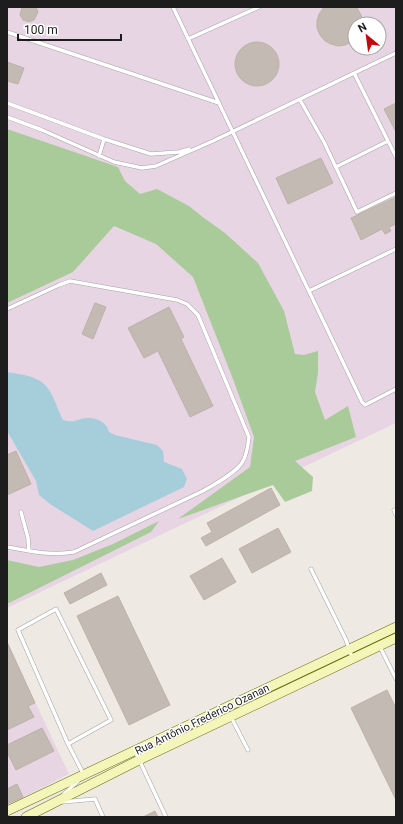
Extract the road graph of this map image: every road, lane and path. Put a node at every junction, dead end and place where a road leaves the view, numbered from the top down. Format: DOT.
graph roads {
  1 [pos="173,7"];
  2 [pos="259,7"];
  3 [pos="7,32"];
  4 [pos="188,40"];
  5 [pos="396,53"];
  6 [pos="354,73"];
  7 [pos="300,100"];
  8 [pos="7,103"];
  9 [pos="219,103"];
  10 [pos="7,118"];
  11 [pos="233,132"];
  12 [pos="104,140"];
  13 [pos="213,141"];
  14 [pos="388,141"];
  15 [pos="99,156"];
  16 [pos="396,157"];
  17 [pos="336,167"];
  18 [pos="396,193"];
  19 [pos="396,249"];
  20 [pos="309,291"];
  21 [pos="7,309"];
  22 [pos="396,389"];
  23 [pos="394,510"];
  24 [pos="20,512"];
  25 [pos="396,515"];
  26 [pos="7,547"];
  27 [pos="29,551"];
  28 [pos="311,569"];
  29 [pos="396,627"];
  30 [pos="374,637"];
  31 [pos="396,638"];
  32 [pos="379,645"];
  33 [pos="350,653"];
  34 [pos="396,679"];
  35 [pos="231,716"];
  36 [pos="68,744"];
  37 [pos="248,750"];
  38 [pos="137,755"];
  39 [pos="84,776"];
  40 [pos="54,803"];
  41 [pos="7,811"];
  42 [pos="26,817"];
  43 [pos="103,817"];
  44 [pos="166,817"];
  1 -- 4 [label="lane"];
  2 -- 4 [label="lane"];
  3 -- 9 [label="lane"];
  4 -- 9 [label="lane"];
  5 -- 6 [label="lane"];
  6 -- 7 [label="lane"];
  6 -- 14 [label="lane"];
  7 -- 11 [label="lane"];
  7 -- 17 [label="lane"];
  8 -- 12 [label="lane"];
  9 -- 11 [label="lane"];
  10 -- 15 [label="lane"];
  11 -- 13 [label="lane"];
  11 -- 20 [label="lane"];
  12 -- 13 [label="lane"];
  12 -- 15 [label="lane"];
  13 -- 15 [label="lane"];
  14 -- 16 [label="lane"];
  14 -- 17 [label="lane"];
  17 -- 18 [label="lane"];
  19 -- 20 [label="lane"];
  20 -- 22 [label="lane"];
  21 -- 27 [label="lane"];
  23 -- 25 [label="lane"];
  24 -- 27 [label="lane"];
  26 -- 27 [label="lane"];
  28 -- 33 [label="lane"];
  29 -- 30 [label="main road, Rua Antônio Frederico Ozanan"];
  30 -- 32 [label="lane"];
  30 -- 33 [label="main road, Rua Antônio Frederico Ozanan"];
  31 -- 32 [label="main road, Rua Antônio Frederico Ozanan"];
  32 -- 33 [label="main road, Rua Antônio Frederico Ozanan"];
  32 -- 34 [label="lane"];
  33 -- 35 [label="main road, Rua Antônio Frederico Ozanan"];
  33 -- 38 [label="main road, Rua Antônio Frederico Ozanan"];
  35 -- 37 [label="lane"];
  35 -- 38 [label="main road, Rua Antônio Frederico Ozanan"];
  36 -- 36 [label="lane"];
  36 -- 39 [label="lane"];
  38 -- 39 [label="main road, Rua Antônio Frederico Ozanan"];
  38 -- 40 [label="main road, Rua Antônio Frederico Ozanan"];
  38 -- 44 [label="lane"];
  39 -- 40 [label="lane"];
  39 -- 41 [label="main road, Rua Antônio Frederico Ozanan"];
  40 -- 42 [label="main road, Rua Antônio Frederico Ozanan"];
  40 -- 43 [label="lane"];
}
